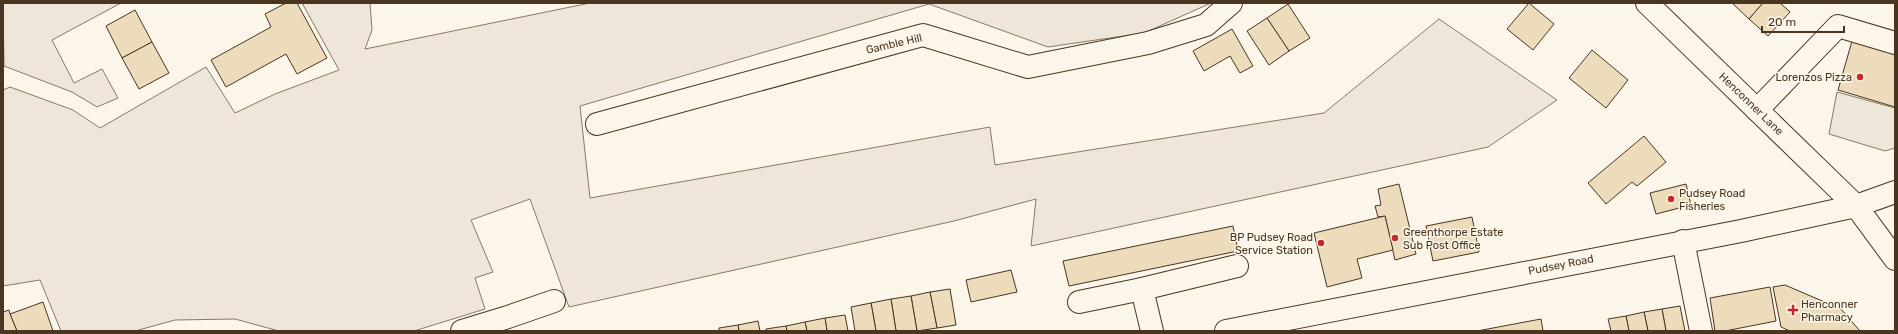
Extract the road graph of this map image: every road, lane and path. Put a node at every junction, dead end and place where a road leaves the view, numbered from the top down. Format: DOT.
graph roads {
  1 [pos="1231,3"];
  2 [pos="1647,3"];
  3 [pos="1895,43"];
  4 [pos="1757,110"];
  5 [pos="597,124"];
  6 [pos="1895,192"];
  7 [pos="1856,206"];
  8 [pos="1683,241"];
  9 [pos="1895,259"];
  10 [pos="1237,266"];
  11 [pos="1142,289"];
  12 [pos="554,301"];
  13 [pos="1079,302"];
  14 [pos="462,331"];
  15 [pos="1152,331"];
  16 [pos="1226,331"];
  17 [pos="1701,331"];
  1 -- 5 [label="street, Gamble Hill"];
  2 -- 4 [label="street, Henconner Lane"];
  3 -- 4 [label="street"];
  4 -- 7 [label="street, Henconner Lane"];
  6 -- 7 [label="street, Pudsey Road"];
  7 -- 8 [label="street, Pudsey Road"];
  7 -- 9 [label="street, Henconner Lane"];
  8 -- 16 [label="street, Pudsey Road"];
  8 -- 17 [label="street"];
  10 -- 11 [label="street"];
  11 -- 13 [label="street"];
  11 -- 15 [label="street"];
  12 -- 14 [label="street"];
}
